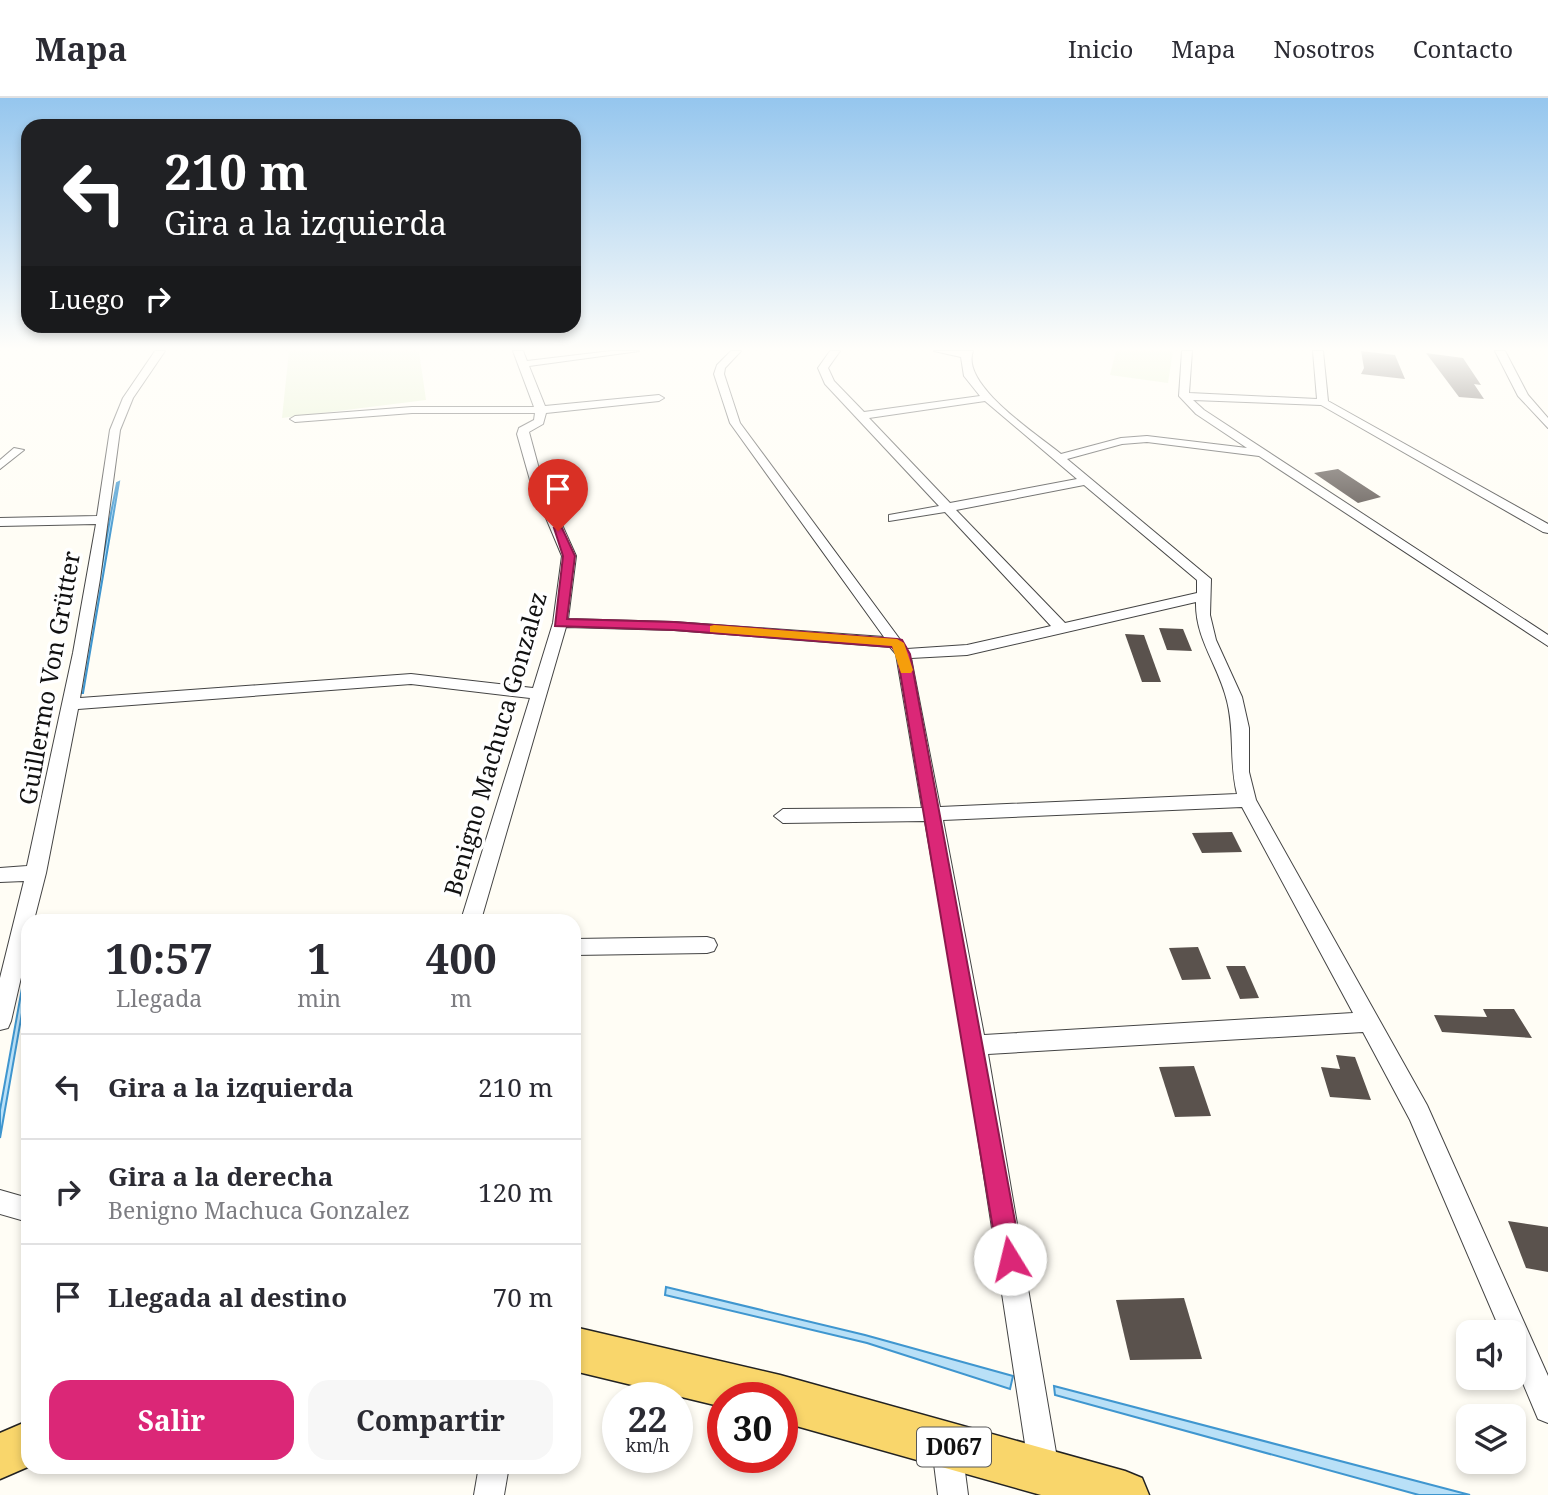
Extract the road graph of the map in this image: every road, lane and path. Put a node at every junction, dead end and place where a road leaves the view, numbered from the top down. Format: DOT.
graph roads {
  1 [pos="120,416"];
  2 [pos="331,416"];
  3 [pos="540,416"];
  4 [pos="733,416"];
  5 [pos="861,416"];
  6 [pos="1009,416"];
  7 [pos="1206,416"];
  8 [pos="1348,416"];
  9 [pos="295,419"];
  10 [pos="18,450"];
  11 [pos="1263,453"];
  12 [pos="1059,458"];
  13 [pos="0,466"];
  14 [pos="1088,481"];
  15 [pos="948,509"];
  16 [pos="893,518"];
  17 [pos="102,520"];
  18 [pos="0,522"];
  19 [pos="1548,529"];
  20 [pos="1203,596"];
  21 [pos="560,623"];
  22 [pos="1061,628"];
  23 [pos="1548,642"];
  24 [pos="900,648"];
  25 [pos="538,694"];
  26 [pos="70,704"];
  27 [pos="1247,800"];
  28 [pos="934,814"];
  29 [pos="783,816"];
  30 [pos="37,873"];
  31 [pos="0,875"];
  32 [pos="27,914"];
  33 [pos="473,914"];
  34 [pos="21,937"];
  35 [pos="707,945"];
  36 [pos="581,947"];
  37 [pos="0,1021"];
  38 [pos="1369,1022"];
  39 [pos="975,1045"];
  40 [pos="0,1202"];
  41 [pos="21,1208"];
  42 [pos="581,1351"];
  43 [pos="711,1382"];
  44 [pos="798,1404"];
  45 [pos="1548,1409"];
  46 [pos="947,1444"];
  47 [pos="21,1447"];
  48 [pos="0,1456"];
  49 [pos="1045,1473"];
  50 [pos="493,1474"];
  51 [pos="489,1495"];
  52 [pos="953,1495"];
  53 [pos="1125,1495"];
  1 -- 17 [label="street, Guillermo Von Grütter"];
  2 -- 9 [label="street"];
  3 -- 21 [label="street, Benigno Machuca Gonzalez"];
  4 -- 24 [label="street"];
  5 -- 15 [label="street"];
  6 -- 12 [label="street"];
  7 -- 11 [label="street"];
  8 -- 19 [label="street"];
  10 -- 13 [label="street"];
  11 -- 12 [label="street"];
  11 -- 23 [label="street"];
  12 -- 14 [label="street"];
  14 -- 15 [label="street"];
  14 -- 20 [label="street"];
  15 -- 16 [label="street"];
  15 -- 22 [label="street"];
  17 -- 18 [label="street"];
  17 -- 26 [label="street, Guillermo Von Grütter"];
  20 -- 22 [label="street"];
  20 -- 27 [label="street"];
  21 -- 24 [label="street"];
  21 -- 25 [label="street, Benigno Machuca Gonzalez"];
  22 -- 24 [label="street"];
  24 -- 28 [label="street"];
  25 -- 26 [label="street"];
  25 -- 33 [label="street, Benigno Machuca Gonzalez"];
  26 -- 30 [label="street, Guillermo Von Grütter"];
  27 -- 28 [label="street"];
  27 -- 38 [label="street"];
  28 -- 29 [label="street"];
  28 -- 39 [label="street"];
  30 -- 31 [label="street"];
  30 -- 32 [label="street, Guillermo Von Grütter"];
  34 -- 37 [label="street, Guillermo Von Grütter"];
  35 -- 36 [label="street"];
  38 -- 39 [label="street"];
  38 -- 45 [label="street"];
  39 -- 49 [label="street"];
  40 -- 41 [label="street"];
  42 -- 43 [label="main road, D067"];
  44 -- 46 [label="main road, D067"];
  46 -- 49 [label="main road, D067"];
  46 -- 52 [label="street"];
  47 -- 48 [label="main road"];
  49 -- 53 [label="main road, D067"];
  50 -- 51 [label="street"];
}
